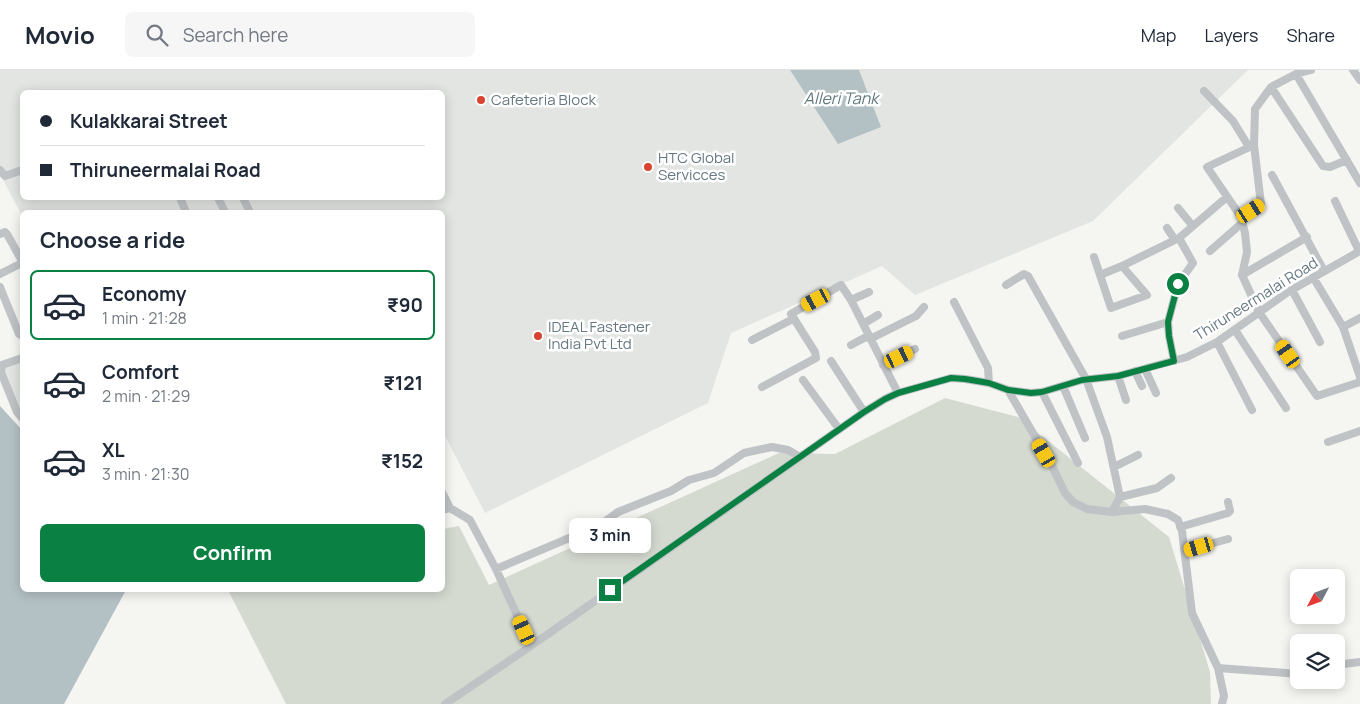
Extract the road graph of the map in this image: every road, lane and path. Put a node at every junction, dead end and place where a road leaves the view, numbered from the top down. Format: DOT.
graph roads {
  1 [pos="1310,70"];
  2 [pos="1353,70"];
  3 [pos="1296,74"];
  4 [pos="1360,80"];
  5 [pos="1271,87"];
  6 [pos="1204,92"];
  7 [pos="1251,146"];
  8 [pos="1346,160"];
  9 [pos="0,170"];
  10 [pos="20,171"];
  11 [pos="1272,175"];
  12 [pos="1360,183"];
  13 [pos="1227,197"];
  14 [pos="1334,201"];
  15 [pos="1178,208"];
  16 [pos="1242,220"];
  17 [pos="1192,225"];
  18 [pos="1167,228"];
  19 [pos="0,234"];
  20 [pos="1307,236"];
  21 [pos="1177,239"];
  22 [pos="1210,251"];
  23 [pos="1360,251"];
  24 [pos="1094,257"];
  25 [pos="20,258"];
  26 [pos="20,263"];
  27 [pos="1122,266"];
  28 [pos="1324,271"];
  29 [pos="0,274"];
  30 [pos="1100,275"];
  31 [pos="1242,275"];
  32 [pos="1313,277"];
  33 [pos="1006,285"];
  34 [pos="0,287"];
  35 [pos="1292,290"];
  36 [pos="869,292"];
  37 [pos="851,300"];
  38 [pos="954,302"];
  39 [pos="924,307"];
  40 [pos="1259,312"];
  41 [pos="878,315"];
  42 [pos="1360,318"];
  43 [pos="794,319"];
  44 [pos="1168,322"];
  45 [pos="863,324"];
  46 [pos="1343,328"];
  47 [pos="1235,330"];
  48 [pos="20,335"];
  49 [pos="1122,336"];
  50 [pos="869,337"];
  51 [pos="752,340"];
  52 [pos="1217,342"];
  53 [pos="1320,342"];
  54 [pos="851,345"];
  55 [pos="915,349"];
  56 [pos="20,359"];
  57 [pos="831,361"];
  58 [pos="1174,361"];
  59 [pos="883,365"];
  60 [pos="1145,369"];
  61 [pos="1135,371"];
  62 [pos="1118,376"];
  63 [pos="1360,376"];
  64 [pos="1086,379"];
  65 [pos="803,380"];
  66 [pos="1360,382"];
  67 [pos="989,383"];
  68 [pos="1063,386"];
  69 [pos="1142,386"];
  70 [pos="762,387"];
  71 [pos="1008,390"];
  72 [pos="1042,392"];
  73 [pos="898,393"];
  74 [pos="1156,393"];
  75 [pos="1126,400"];
  76 [pos="1286,408"];
  77 [pos="1252,410"];
  78 [pos="864,412"];
  79 [pos="20,416"];
  80 [pos="839,430"];
  81 [pos="1360,432"];
  82 [pos="1085,438"];
  83 [pos="1328,442"];
  84 [pos="1138,455"];
  85 [pos="800,457"];
  86 [pos="1078,464"];
  87 [pos="1114,468"];
  88 [pos="1170,478"];
  89 [pos="1120,497"];
  90 [pos="1228,502"];
  91 [pos="446,509"];
  92 [pos="1112,512"];
  93 [pos="1180,527"];
  94 [pos="1228,538"];
  95 [pos="1185,551"];
  96 [pos="496,569"];
  97 [pos="531,646"];
  98 [pos="1360,662"];
  99 [pos="1345,664"];
  100 [pos="1218,668"];
  101 [pos="1290,673"];
  102 [pos="445,704"];
  103 [pos="1222,704"];
  1 -- 3 [label="street"];
  2 -- 4 [label="street"];
  3 -- 5 [label="street"];
  3 -- 8 [label="street"];
  5 -- 7 [label="street"];
  5 -- 8 [label="street"];
  6 -- 7 [label="street"];
  7 -- 13 [label="street"];
  7 -- 16 [label="street"];
  8 -- 12 [label="street"];
  9 -- 10 [label="street"];
  11 -- 20 [label="street"];
  13 -- 16 [label="street"];
  13 -- 17 [label="street"];
  14 -- 23 [label="street"];
  15 -- 17 [label="street"];
  16 -- 22 [label="street"];
  16 -- 31 [label="street"];
  17 -- 21 [label="street"];
  18 -- 21 [label="street"];
  19 -- 25 [label="street"];
  20 -- 28 [label="street"];
  20 -- 31 [label="street"];
  21 -- 27 [label="street"];
  21 -- 44 [label="street"];
  23 -- 28 [label="street, Thiruneermalai Road"];
  24 -- 30 [label="street"];
  26 -- 29 [label="street"];
  27 -- 30 [label="street"];
  27 -- 30 [label="street"];
  28 -- 32 [label="street, Thiruneermalai Road"];
  31 -- 40 [label="street"];
  32 -- 35 [label="street, Thiruneermalai Road"];
  32 -- 46 [label="street"];
  33 -- 64 [label="street"];
  34 -- 48 [label="street"];
  35 -- 40 [label="street, Thiruneermalai Road"];
  35 -- 53 [label="street"];
  36 -- 37 [label="street"];
  37 -- 43 [label="street"];
  37 -- 45 [label="street"];
  38 -- 67 [label="street"];
  39 -- 50 [label="street"];
  40 -- 47 [label="street, Thiruneermalai Road"];
  40 -- 66 [label="street"];
  41 -- 45 [label="street"];
  42 -- 46 [label="street"];
  43 -- 51 [label="street"];
  43 -- 70 [label="street"];
  44 -- 49 [label="street"];
  44 -- 58 [label="street"];
  45 -- 50 [label="street"];
  46 -- 63 [label="street"];
  47 -- 52 [label="street, Thiruneermalai Road"];
  47 -- 76 [label="street"];
  50 -- 54 [label="street"];
  50 -- 59 [label="street"];
  52 -- 58 [label="street, Thiruneermalai Road"];
  52 -- 77 [label="street"];
  55 -- 59 [label="street"];
  56 -- 79 [label="street"];
  57 -- 78 [label="street"];
  58 -- 60 [label="street, Thiruneermalai Road"];
  59 -- 73 [label="street"];
  60 -- 61 [label="street, Thiruneermalai Road"];
  60 -- 74 [label="street"];
  61 -- 62 [label="street, Thiruneermalai Road"];
  61 -- 69 [label="street"];
  62 -- 64 [label="street, Thiruneermalai Road"];
  62 -- 75 [label="street"];
  64 -- 68 [label="street, Thiruneermalai Road"];
  64 -- 87 [label="street"];
  65 -- 80 [label="street"];
  67 -- 71 [label="street, Thiruneermalai Road"];
  67 -- 73 [label="street, Thiruneermalai Road"];
  68 -- 72 [label="street, Thiruneermalai Road"];
  68 -- 82 [label="street"];
  71 -- 72 [label="street, Thiruneermalai Road"];
  71 -- 92 [label="street"];
  72 -- 86 [label="street"];
  73 -- 78 [label="street, Thiruneermalai Road"];
  78 -- 80 [label="street, Thiruneermalai Road"];
  80 -- 85 [label="street, Thiruneermalai Road"];
  81 -- 83 [label="street"];
  84 -- 87 [label="street"];
  85 -- 96 [label="street"];
  85 -- 97 [label="street, Thiruneermalai Road"];
  87 -- 89 [label="street"];
  88 -- 89 [label="street"];
  89 -- 92 [label="street"];
  90 -- 93 [label="street"];
  91 -- 96 [label="street"];
  92 -- 93 [label="street"];
  93 -- 95 [label="street"];
  94 -- 95 [label="street"];
  95 -- 100 [label="street"];
  96 -- 97 [label="street"];
  97 -- 102 [label="street, Thiruneermalai Road"];
  98 -- 99 [label="street"];
  100 -- 101 [label="street"];
  100 -- 103 [label="street"];
}
